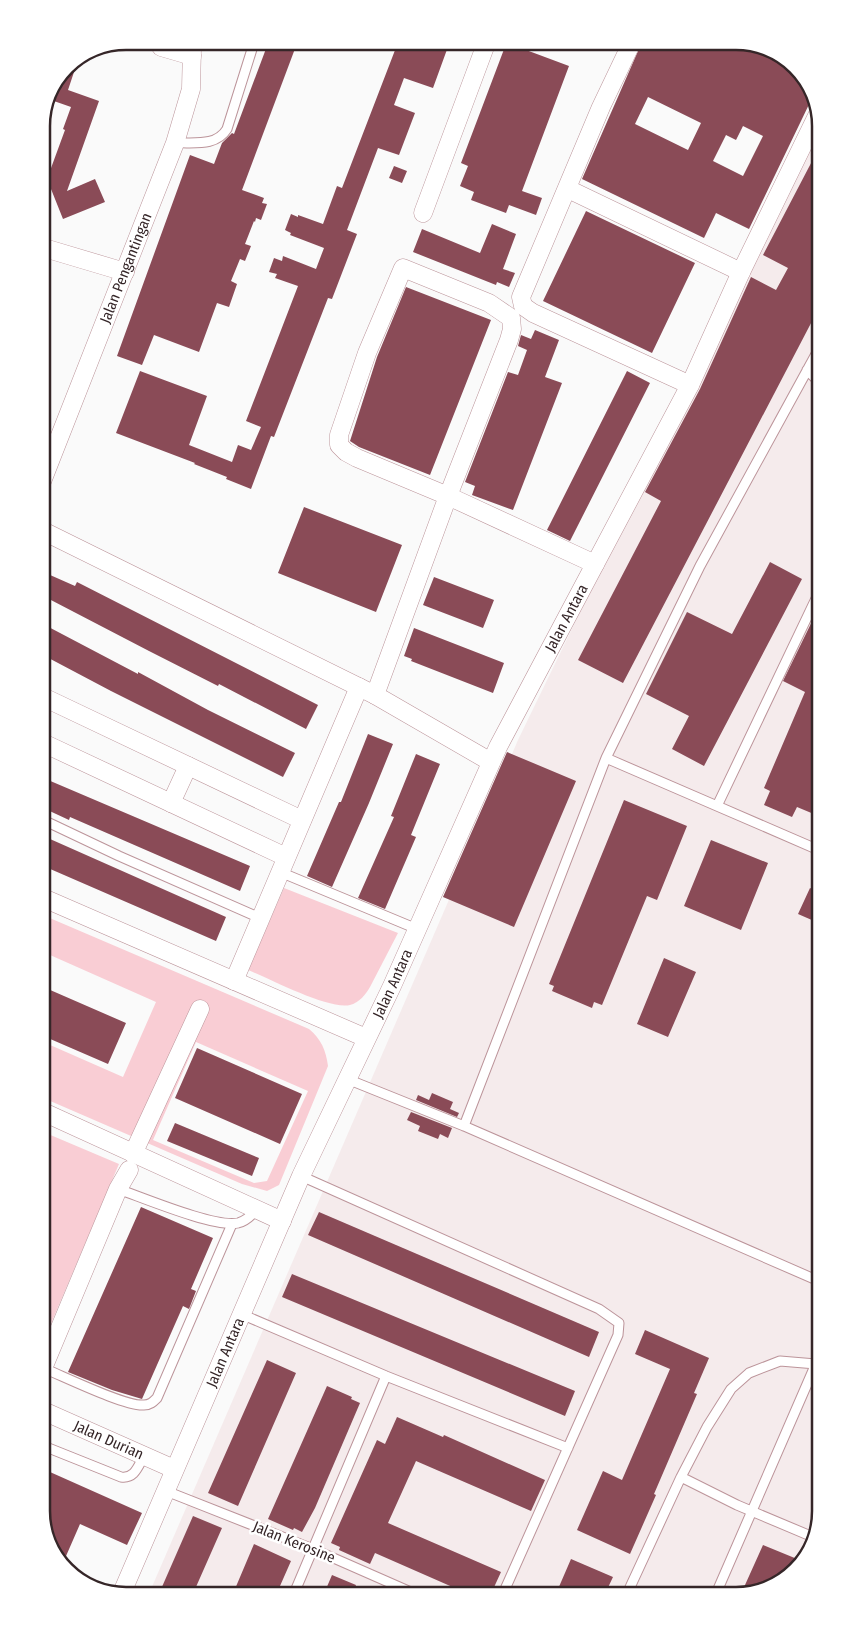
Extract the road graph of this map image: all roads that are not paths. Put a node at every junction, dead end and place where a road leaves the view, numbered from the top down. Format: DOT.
graph roads {
  1 [pos="253,50"];
  2 [pos="484,50"];
  3 [pos="628,50"];
  4 [pos="192,51"];
  5 [pos="812,126"];
  6 [pos="175,143"];
  7 [pos="568,189"];
  8 [pos="423,214"];
  9 [pos="50,250"];
  10 [pos="125,272"];
  11 [pos="741,272"];
  12 [pos="812,361"];
  13 [pos="807,370"];
  14 [pos="812,375"];
  15 [pos="690,384"];
  16 [pos="50,461"];
  17 [pos="448,496"];
  18 [pos="50,534"];
  19 [pos="595,564"];
  20 [pos="812,607"];
  21 [pos="359,687"];
  22 [pos="374,695"];
  23 [pos="50,700"];
  24 [pos="50,746"];
  25 [pos="606,758"];
  26 [pos="491,762"];
  27 [pos="188,766"];
  28 [pos="171,803"];
  29 [pos="717,806"];
  30 [pos="302,820"];
  31 [pos="50,823"];
  32 [pos="812,847"];
  33 [pos="283,865"];
  34 [pos="50,902"];
  35 [pos="260,918"];
  36 [pos="417,929"];
  37 [pos="234,980"];
  38 [pos="200,1008"];
  39 [pos="366,1038"];
  40 [pos="347,1079"];
  41 [pos="50,1116"];
  42 [pos="464,1126"];
  43 [pos="131,1162"];
  44 [pos="301,1176"];
  45 [pos="118,1189"];
  46 [pos="256,1210"];
  47 [pos="282,1221"];
  48 [pos="232,1224"];
  49 [pos="812,1278"];
  50 [pos="242,1314"];
  51 [pos="50,1352"];
  52 [pos="812,1364"];
  53 [pos="812,1373"];
  54 [pos="50,1374"];
  55 [pos="386,1376"];
  56 [pos="50,1414"];
  57 [pos="568,1448"];
  58 [pos="50,1449"];
  59 [pos="144,1456"];
  60 [pos="174,1469"];
  61 [pos="681,1477"];
  62 [pos="166,1491"];
  63 [pos="752,1511"];
  64 [pos="808,1535"];
  65 [pos="313,1549"];
  66 [pos="125,1587"];
  67 [pos="297,1587"];
  68 [pos="400,1587"];
  69 [pos="506,1587"];
  70 [pos="630,1587"];
  71 [pos="719,1587"];
  1 -- 6 [label="lane"];
  2 -- 8 [label="street"];
  3 -- 7 [label="street"];
  4 -- 6 [label="street, Jalan Pengantingan"];
  5 -- 11 [label="street, Jalan Antara"];
  6 -- 10 [label="street, Jalan Pengantingan"];
  7 -- 11 [label="street"];
  7 -- 15 [label="street"];
  9 -- 10 [label="street"];
  10 -- 16 [label="street, Jalan Pengantingan"];
  11 -- 15 [label="street, Jalan Antara"];
  12 -- 13 [label="lane"];
  13 -- 14 [label="lane"];
  13 -- 25 [label="lane"];
  15 -- 19 [label="street, Jalan Antara"];
  17 -- 17 [label="street"];
  17 -- 19 [label="street"];
  17 -- 22 [label="street"];
  18 -- 21 [label="street"];
  19 -- 26 [label="street, Jalan Antara"];
  20 -- 29 [label="lane"];
  21 -- 22 [label="street"];
  21 -- 30 [label="street"];
  22 -- 26 [label="street"];
  23 -- 27 [label="street"];
  24 -- 28 [label="street"];
  25 -- 29 [label="lane"];
  25 -- 42 [label="lane"];
  26 -- 36 [label="street, Jalan Antara"];
  27 -- 28 [label="street"];
  27 -- 30 [label="street"];
  28 -- 33 [label="street"];
  29 -- 32 [label="lane"];
  30 -- 33 [label="street"];
  31 -- 35 [label="lane"];
  33 -- 35 [label="street"];
  33 -- 36 [label="lane"];
  34 -- 37 [label="street"];
  35 -- 37 [label="street"];
  36 -- 39 [label="street, Jalan Antara"];
  37 -- 39 [label="street"];
  38 -- 43 [label="street"];
  39 -- 40 [label="street, Jalan Antara"];
  40 -- 42 [label="lane"];
  40 -- 44 [label="street, Jalan Antara"];
  41 -- 43 [label="street"];
  42 -- 49 [label="lane"];
  43 -- 45 [label="street"];
  43 -- 46 [label="street"];
  44 -- 47 [label="street, Jalan Antara"];
  44 -- 57 [label="lane"];
  45 -- 48 [label="lane"];
  45 -- 51 [label="street"];
  46 -- 47 [label="street"];
  46 -- 48 [label="lane"];
  47 -- 50 [label="street, Jalan Antara"];
  48 -- 54 [label="lane"];
  50 -- 55 [label="lane"];
  50 -- 60 [label="street, Jalan Antara"];
  52 -- 61 [label="lane"];
  53 -- 63 [label="lane"];
  55 -- 57 [label="lane"];
  55 -- 65 [label="lane"];
  56 -- 59 [label="street, Jalan Durian"];
  57 -- 69 [label="lane"];
  58 -- 59 [label="lane"];
  59 -- 60 [label="street, Jalan Durian"];
  60 -- 62 [label="street, Jalan Antara"];
  61 -- 63 [label="lane"];
  61 -- 70 [label="lane"];
  62 -- 65 [label="lane, Jalan Kerosine"];
  62 -- 66 [label="street, Jalan Antara"];
  63 -- 64 [label="lane"];
  63 -- 71 [label="lane"];
  65 -- 67 [label="lane"];
  65 -- 68 [label="lane, Jalan Kerosine"];
}
